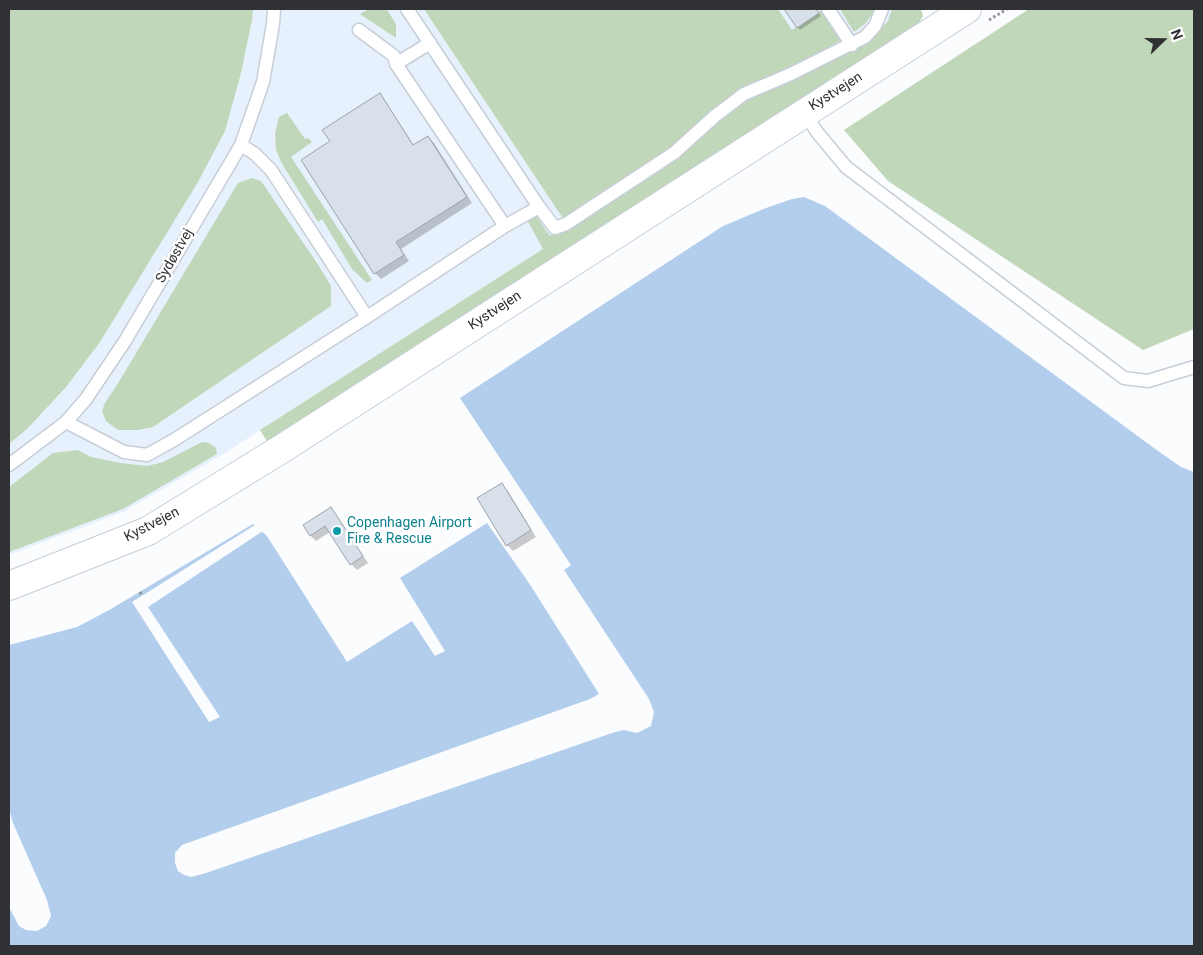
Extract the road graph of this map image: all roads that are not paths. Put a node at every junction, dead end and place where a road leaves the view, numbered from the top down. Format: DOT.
graph roads {
  1 [pos="274,9"];
  2 [pos="407,9"];
  3 [pos="828,9"];
  4 [pos="882,9"];
  5 [pos="951,13"];
  6 [pos="359,30"];
  7 [pos="430,43"];
  8 [pos="852,44"];
  9 [pos="396,64"];
  10 [pos="804,112"];
  11 [pos="240,145"];
  12 [pos="539,207"];
  13 [pos="506,226"];
  14 [pos="367,317"];
  15 [pos="1194,367"];
  16 [pos="66,422"];
  17 [pos="9,464"];
  18 [pos="9,586"];
  1 -- 11 [label="lane, Sydøstvej"];
  2 -- 7 [label="lane"];
  3 -- 8 [label="lane"];
  4 -- 8 [label="lane"];
  5 -- 10 [label="street, Kystvejen"];
  6 -- 9 [label="lane"];
  7 -- 9 [label="lane"];
  7 -- 12 [label="lane"];
  8 -- 12 [label="lane"];
  9 -- 13 [label="lane"];
  10 -- 15 [label="lane"];
  10 -- 18 [label="street, Kystvejen"];
  11 -- 14 [label="lane"];
  11 -- 16 [label="lane, Sydøstvej"];
  12 -- 13 [label="lane"];
  13 -- 14 [label="lane"];
  14 -- 16 [label="lane"];
  16 -- 17 [label="lane, Sydøstvej"];
}
